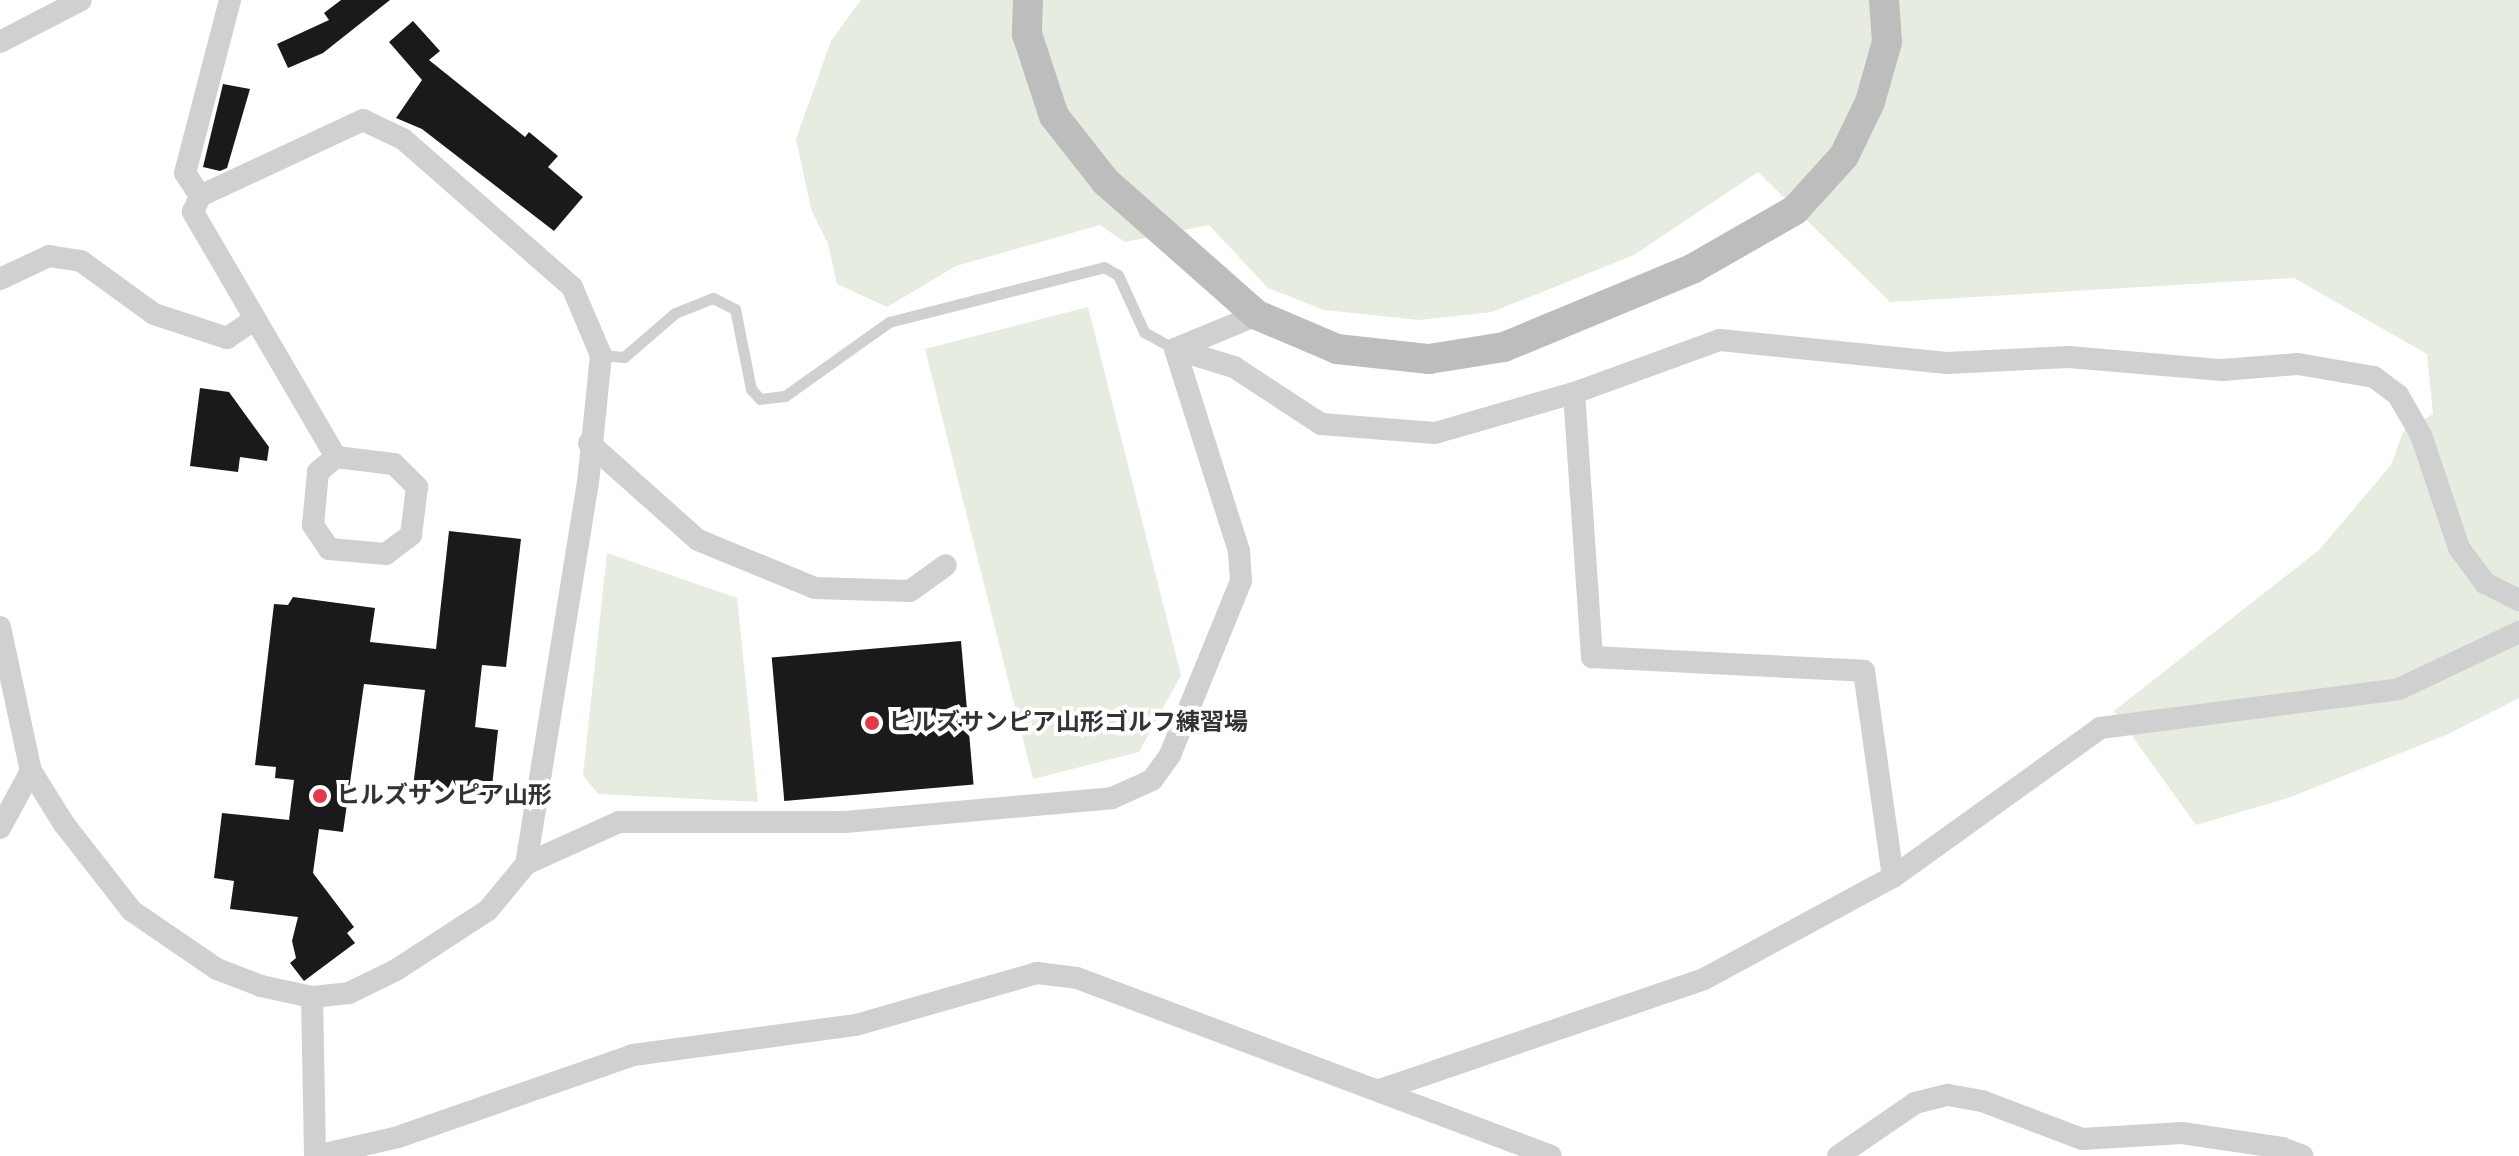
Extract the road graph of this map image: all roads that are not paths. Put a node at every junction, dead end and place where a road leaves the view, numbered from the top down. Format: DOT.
graph roads {
  1 [pos="81,0"];
  2 [pos="230,0"];
  3 [pos="1028,0"];
  4 [pos="1884,0"];
  5 [pos="0,42"];
  6 [pos="200,196"];
  7 [pos="0,279"];
  8 [pos="1257,315"];
  9 [pos="255,319"];
  10 [pos="1175,349"];
  11 [pos="601,355"];
  12 [pos="1574,393"];
  13 [pos="589,443"];
  14 [pos="336,457"];
  15 [pos="946,565"];
  16 [pos="2519,600"];
  17 [pos="0,627"];
  18 [pos="2519,632"];
  19 [pos="31,771"];
  20 [pos="0,828"];
  21 [pos="526,864"];
  22 [pos="1893,877"];
  23 [pos="312,997"];
  24 [pos="1380,1090"];
  25 [pos="316,1156"];
  26 [pos="1551,1156"];
  27 [pos="1838,1156"];
  28 [pos="2303,1156"];
  1 -- 5 [label="street"];
  2 -- 6 [label="street"];
  3 -- 8 [label="street"];
  4 -- 8 [label="street"];
  6 -- 9 [label="street"];
  6 -- 11 [label="street"];
  7 -- 9 [label="street"];
  8 -- 10 [label="street"];
  9 -- 14 [label="street"];
  10 -- 11 [label="lane"];
  10 -- 12 [label="street"];
  10 -- 21 [label="street"];
  11 -- 13 [label="street"];
  12 -- 16 [label="street"];
  12 -- 22 [label="street"];
  13 -- 15 [label="street"];
  13 -- 21 [label="street"];
  14 -- 14 [label="street"];
  17 -- 19 [label="street"];
  18 -- 22 [label="street"];
  19 -- 20 [label="street"];
  19 -- 23 [label="street"];
  21 -- 23 [label="street"];
  22 -- 24 [label="street"];
  23 -- 25 [label="street"];
  24 -- 25 [label="street"];
  24 -- 26 [label="street"];
  27 -- 28 [label="street"];
}
